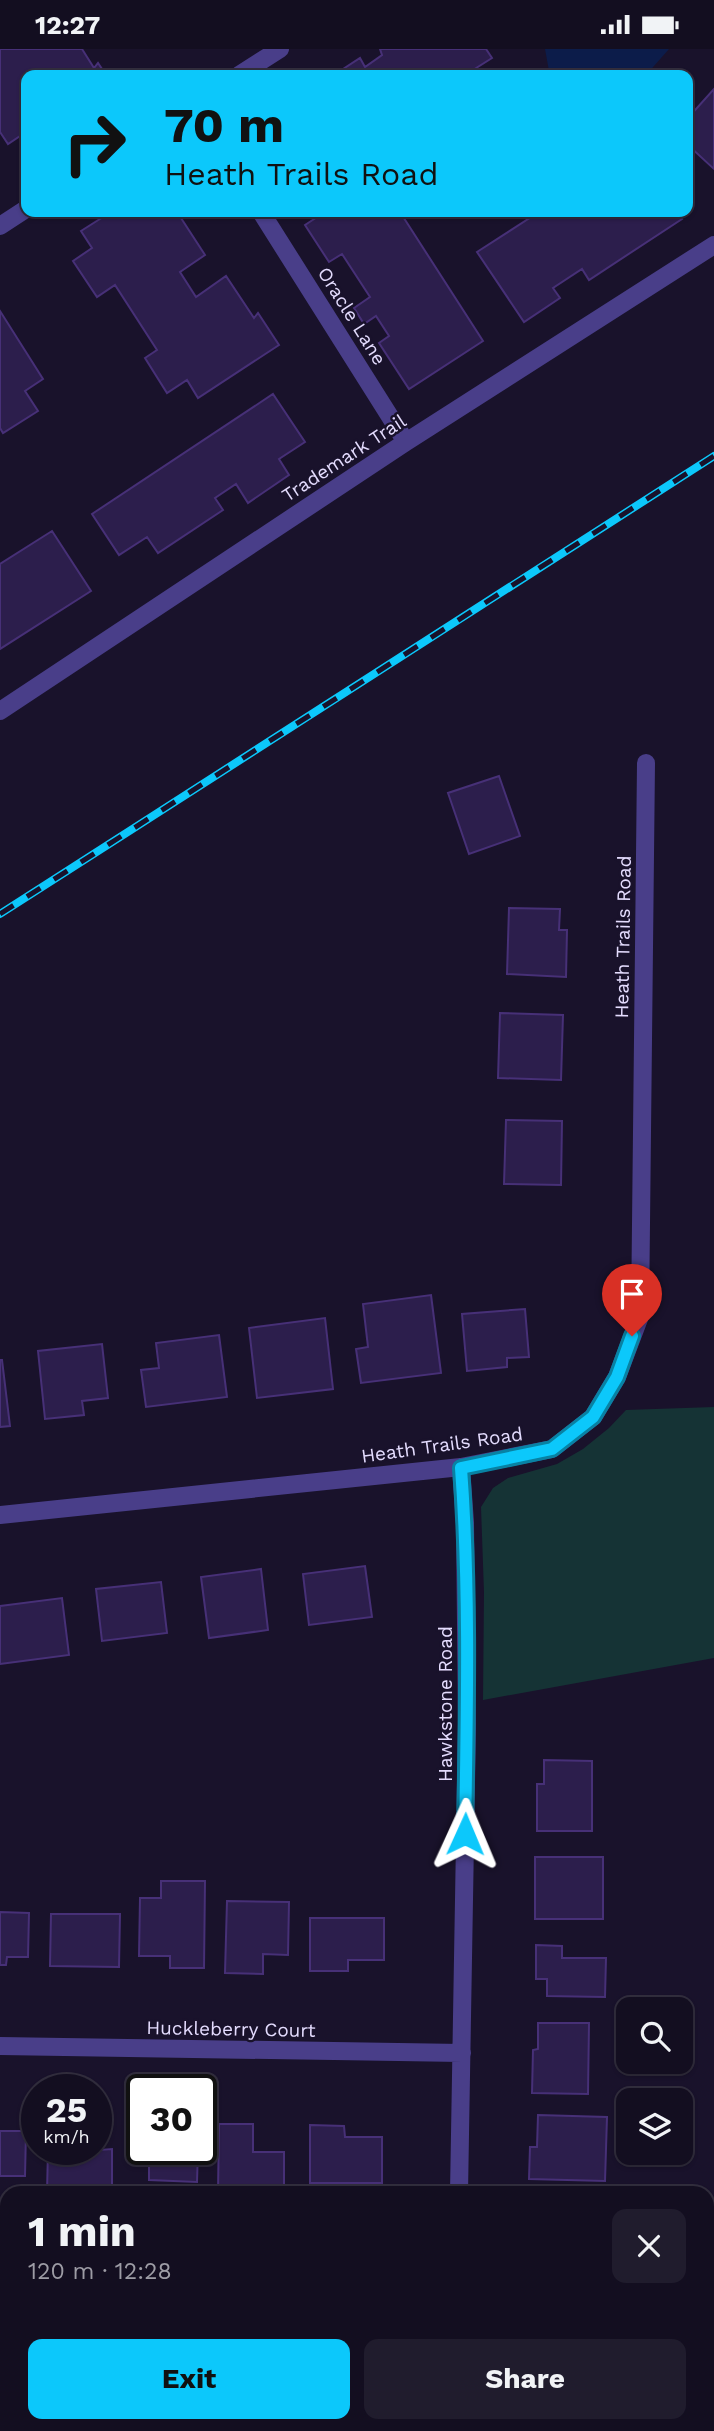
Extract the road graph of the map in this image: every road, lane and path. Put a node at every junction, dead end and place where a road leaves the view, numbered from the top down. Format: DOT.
graph roads {
  1 [pos="280,49"];
  2 [pos="247,70"];
  3 [pos="21,212"];
  4 [pos="264,217"];
  5 [pos="0,226"];
  6 [pos="714,245"];
  7 [pos="406,442"];
  8 [pos="0,711"];
  9 [pos="646,763"];
  10 [pos="461,1468"];
  11 [pos="0,1515"];
  12 [pos="0,2046"];
  13 [pos="462,2053"];
  14 [pos="459,2186"];
  1 -- 2 [label="street"];
  3 -- 5 [label="street"];
  4 -- 7 [label="street, Oracle Lane"];
  6 -- 7 [label="street, Trademark Trail"];
  7 -- 8 [label="street, Trademark Trail"];
  9 -- 10 [label="street, Heath Trails Road"];
  10 -- 11 [label="street, Heath Trails Road"];
  10 -- 13 [label="street, Hawkstone Road"];
  12 -- 13 [label="street, Huckleberry Court"];
  13 -- 14 [label="street, Hawkstone Road"];
}
